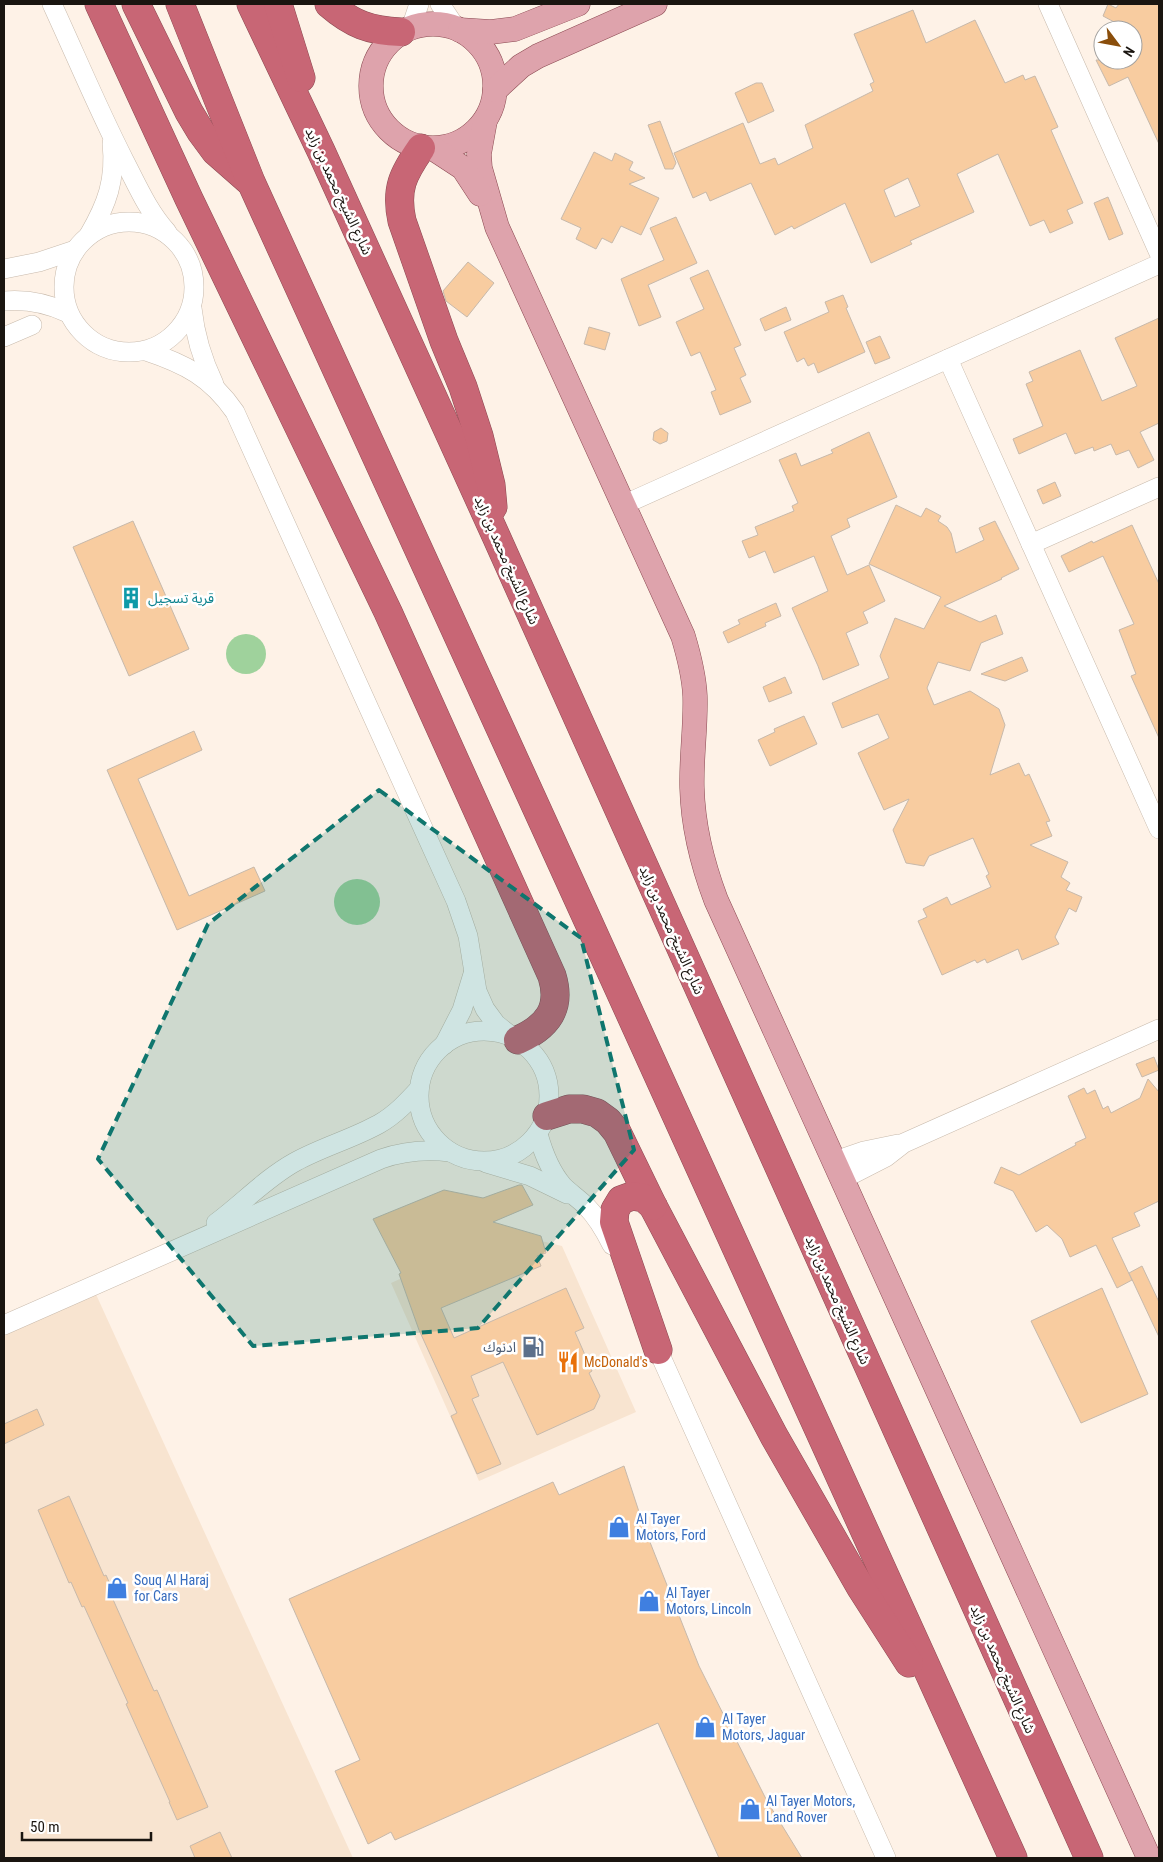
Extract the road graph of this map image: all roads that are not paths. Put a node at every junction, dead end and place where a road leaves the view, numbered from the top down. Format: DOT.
graph roads {
  1 [pos="52,4"];
  2 [pos="99,4"];
  3 [pos="136,4"];
  4 [pos="180,4"];
  5 [pos="251,4"];
  6 [pos="278,4"];
  7 [pos="329,4"];
  8 [pos="419,4"];
  9 [pos="440,4"];
  10 [pos="578,4"];
  11 [pos="655,4"];
  12 [pos="1048,4"];
  13 [pos="458,29"];
  14 [pos="406,30"];
  15 [pos="495,90"];
  16 [pos="484,121"];
  17 [pos="111,135"];
  18 [pos="428,148"];
  19 [pos="321,151"];
  20 [pos="251,182"];
  21 [pos="495,220"];
  22 [pos="89,235"];
  23 [pos="169,235"];
  24 [pos="75,250"];
  25 [pos="1159,254"];
  26 [pos="1159,264"];
  27 [pos="4,269"];
  28 [pos="4,301"];
  29 [pos="192,308"];
  30 [pos="68,313"];
  31 [pos="32,324"];
  32 [pos="4,337"];
  33 [pos="146,351"];
  34 [pos="948,359"];
  35 [pos="214,386"];
  36 [pos="1159,487"];
  37 [pos="623,505"];
  38 [pos="496,536"];
  39 [pos="1031,544"];
  40 [pos="1159,829"];
  41 [pos="473,973"];
  42 [pos="1159,1029"];
  43 [pos="515,1038"];
  44 [pos="444,1045"];
  45 [pos="419,1089"];
  46 [pos="542,1125"];
  47 [pos="450,1152"];
  48 [pos="482,1162"];
  49 [pos="839,1170"];
  50 [pos="575,1198"];
  51 [pos="653,1206"];
  52 [pos="177,1248"];
  53 [pos="4,1325"];
  54 [pos="658,1350"];
  55 [pos="964,1752"];
  56 [pos="886,1858"];
  57 [pos="1013,1858"];
  58 [pos="1088,1858"];
  59 [pos="1149,1858"];
  1 -- 17 [label="street"];
  2 -- 43 [label="highway"];
  3 -- 20 [label="highway"];
  4 -- 20 [label="highway"];
  5 -- 19 [label="highway, شارع الشيخ محمد بن زايد"];
  6 -- 19 [label="highway"];
  7 -- 14 [label="highway"];
  8 -- 14 [label="street"];
  9 -- 13 [label="street"];
  10 -- 13 [label="main road"];
  11 -- 15 [label="main road"];
  12 -- 25 [label="street"];
  13 -- 14 [label="main road"];
  13 -- 15 [label="main road"];
  14 -- 18 [label="main road"];
  15 -- 16 [label="main road"];
  16 -- 18 [label="main road"];
  16 -- 21 [label="main road"];
  17 -- 22 [label="street"];
  17 -- 23 [label="street"];
  18 -- 21 [label="main road"];
  18 -- 38 [label="highway"];
  19 -- 38 [label="highway, شارع الشيخ محمد بن زايد"];
  20 -- 55 [label="highway"];
  21 -- 37 [label="main road"];
  22 -- 23 [label="street"];
  22 -- 24 [label="street"];
  23 -- 29 [label="street"];
  24 -- 27 [label="street"];
  24 -- 30 [label="street"];
  26 -- 34 [label="street"];
  28 -- 30 [label="street"];
  29 -- 33 [label="street"];
  29 -- 35 [label="street"];
  30 -- 33 [label="street"];
  31 -- 32 [label="street"];
  33 -- 35 [label="street"];
  34 -- 37 [label="street"];
  34 -- 39 [label="street"];
  35 -- 41 [label="street"];
  36 -- 39 [label="street"];
  37 -- 49 [label="main road"];
  38 -- 58 [label="highway, شارع الشيخ محمد بن زايد"];
  39 -- 40 [label="street"];
  41 -- 43 [label="street"];
  41 -- 44 [label="street"];
  42 -- 49 [label="street"];
  43 -- 44 [label="street"];
  43 -- 46 [label="street"];
  44 -- 45 [label="street"];
  45 -- 47 [label="street"];
  45 -- 52 [label="street"];
  46 -- 48 [label="street"];
  46 -- 50 [label="street"];
  46 -- 51 [label="highway"];
  47 -- 48 [label="street"];
  47 -- 52 [label="street"];
  48 -- 50 [label="street"];
  49 -- 59 [label="main road"];
  50 -- 54 [label="street"];
  51 -- 54 [label="highway"];
  51 -- 55 [label="highway"];
  52 -- 53 [label="street"];
  54 -- 56 [label="street"];
  55 -- 57 [label="highway"];
}
